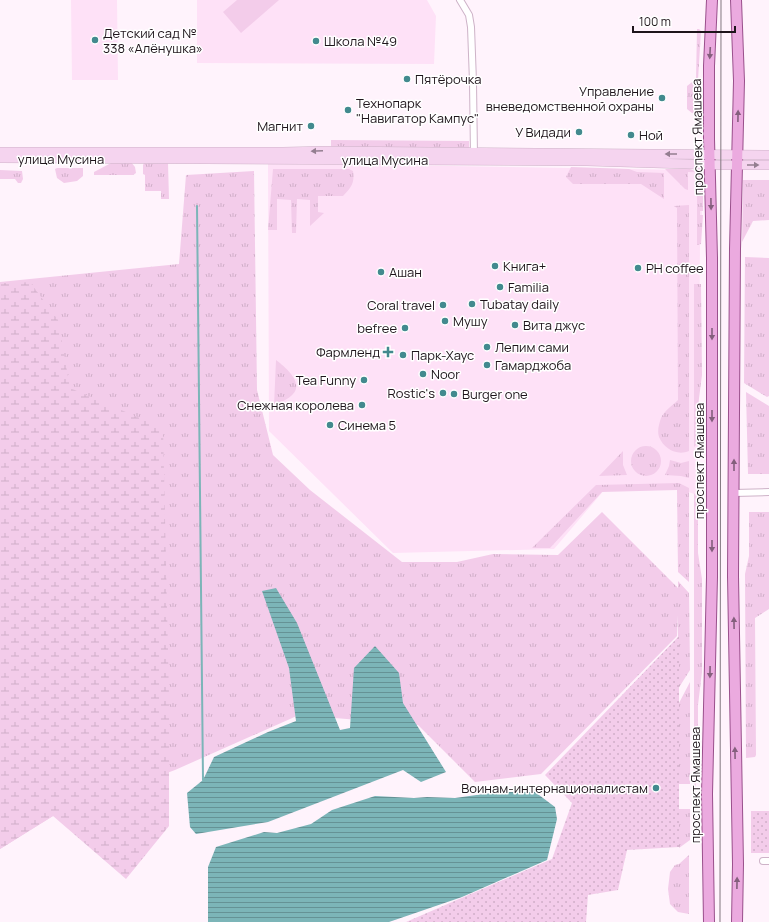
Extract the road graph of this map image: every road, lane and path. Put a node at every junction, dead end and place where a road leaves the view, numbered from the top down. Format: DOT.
graph roads {
  1 [pos="460,0"];
  2 [pos="712,0"];
  3 [pos="736,0"];
  4 [pos="0,152"];
  5 [pos="769,155"];
  6 [pos="474,156"];
  7 [pos="0,158"];
  8 [pos="710,160"];
  9 [pos="737,160"];
  10 [pos="769,165"];
  11 [pos="769,492"];
  12 [pos="734,493"];
  13 [pos="709,922"];
  14 [pos="737,922"];
  1 -- 6 [label="street"];
  2 -- 8 [label="main road, проспект Ямашева, one-way"];
  9 -- 3 [label="main road, one-way"];
  6 -- 4 [label="street, улица Мусина, one-way"];
  5 -- 9 [label="street, улица Мусина"];
  6 -- 7 [label="street, улица Мусина"];
  6 -- 8 [label="street, улица Мусина"];
  8 -- 9 [label="street, улица Мусина"];
  8 -- 13 [label="main road, проспект Ямашева, one-way"];
  9 -- 10 [label="street, улица Мусина, one-way"];
  12 -- 9 [label="main road, one-way"];
  11 -- 12 [label="street"];
  14 -- 12 [label="main road, one-way"];
}
